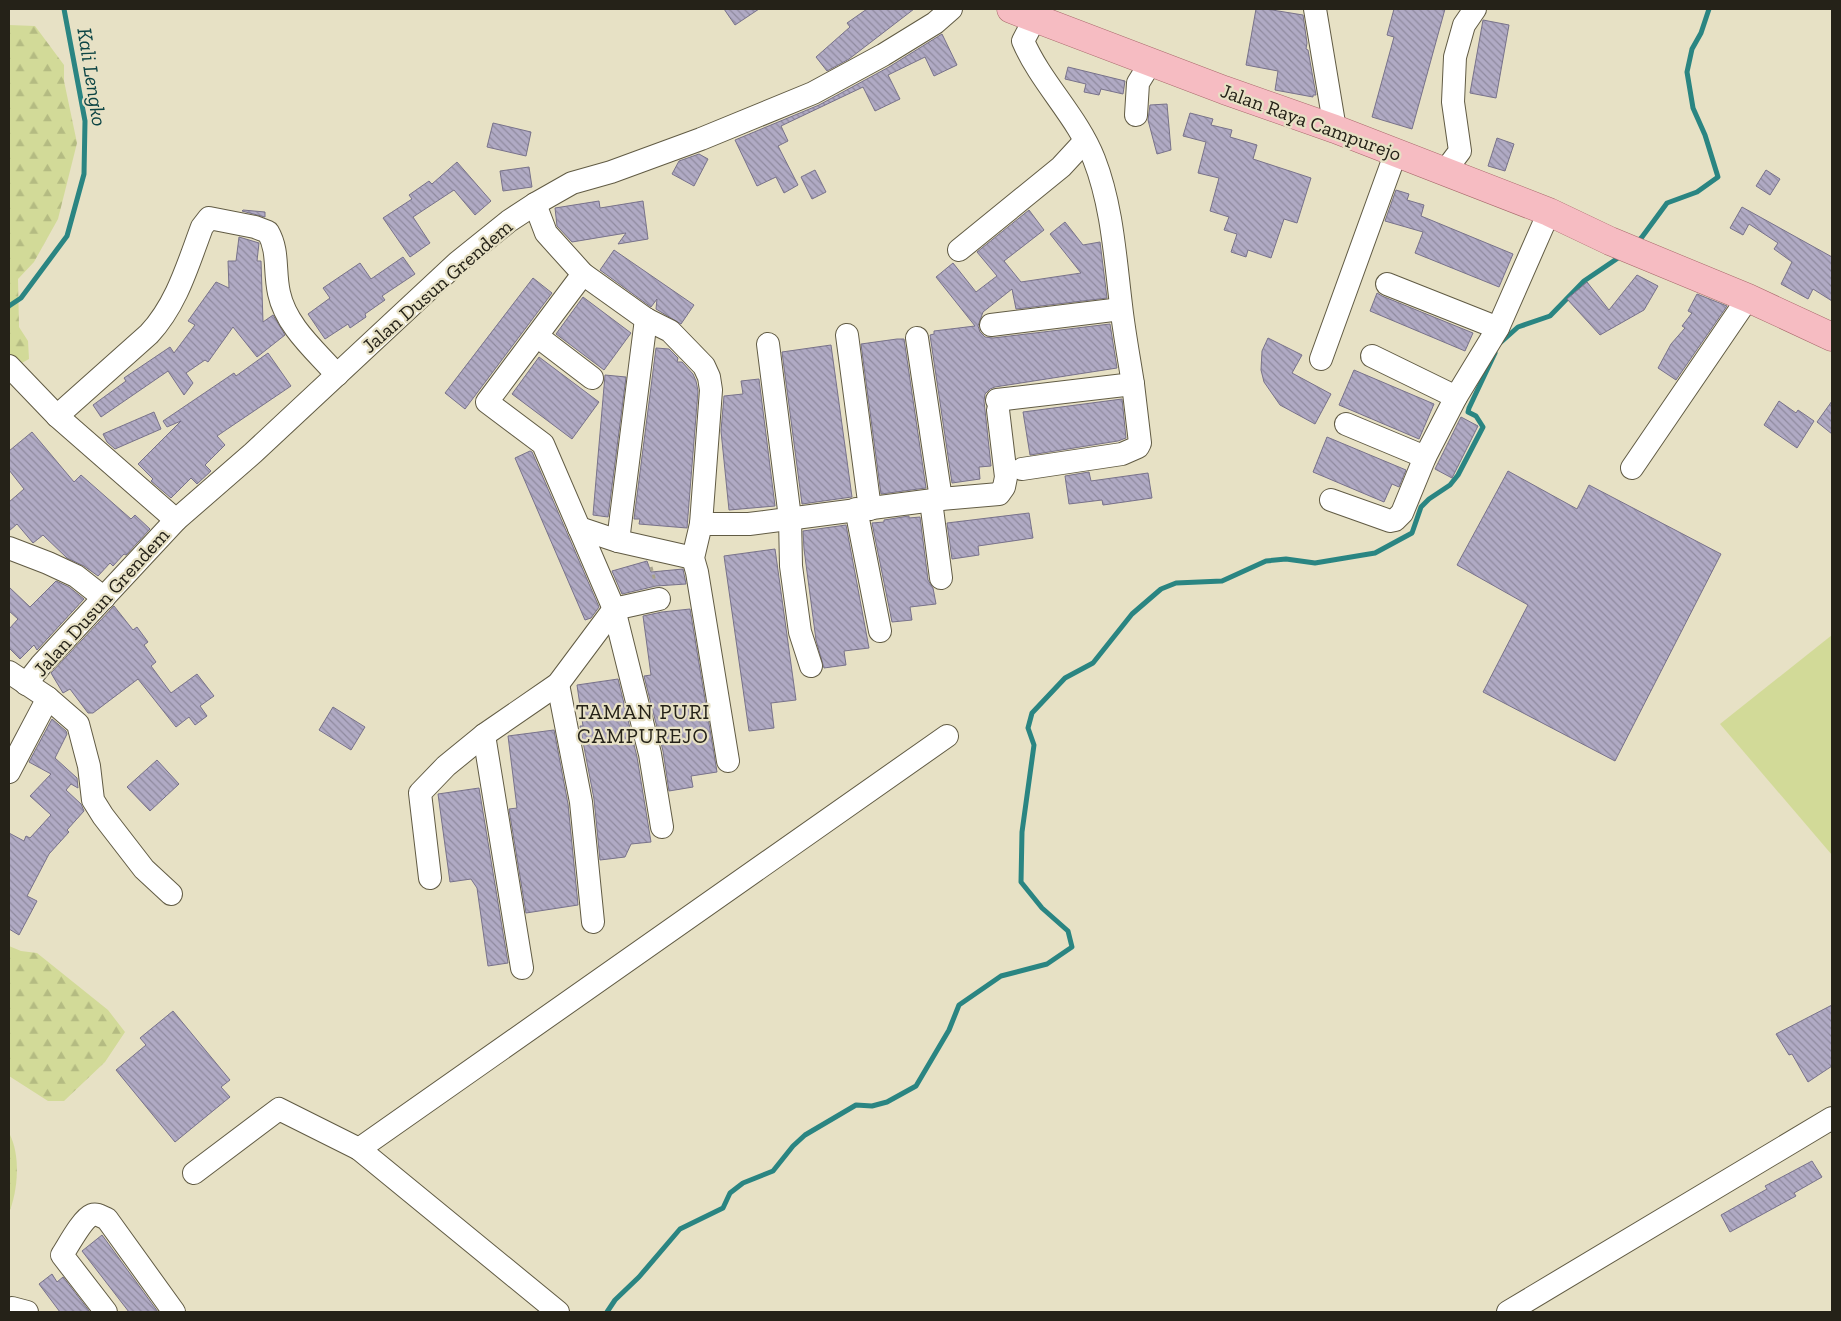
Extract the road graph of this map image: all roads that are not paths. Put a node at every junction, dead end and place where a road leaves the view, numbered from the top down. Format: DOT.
graph roads {
  1 [pos="951,9"];
  2 [pos="1315,9"];
  3 [pos="1475,9"];
  4 [pos="1023,13"];
  5 [pos="1150,62"];
  6 [pos="1136,115"];
  7 [pos="1334,128"];
  8 [pos="1085,141"];
  9 [pos="1396,152"];
  10 [pos="1445,171"];
  11 [pos="534,204"];
  12 [pos="1549,212"];
  13 [pos="959,250"];
  14 [pos="583,274"];
  15 [pos="1387,284"];
  16 [pos="1748,298"];
  17 [pos="1121,309"];
  18 [pos="646,319"];
  19 [pos="991,325"];
  20 [pos="1498,328"];
  21 [pos="847,335"];
  22 [pos="536,336"];
  23 [pos="1832,336"];
  24 [pos="917,338"];
  25 [pos="768,344"];
  26 [pos="1372,356"];
  27 [pos="1321,359"];
  28 [pos="9,366"];
  29 [pos="336,375"];
  30 [pos="592,378"];
  31 [pos="1133,384"];
  32 [pos="1456,397"];
  33 [pos="57,416"];
  34 [pos="1346,424"];
  35 [pos="1424,457"];
  36 [pos="1632,468"];
  37 [pos="1022,469"];
  38 [pos="936,500"];
  39 [pos="1331,500"];
  40 [pos="863,509"];
  41 [pos="790,518"];
  42 [pos="176,520"];
  43 [pos="701,524"];
  44 [pos="579,528"];
  45 [pos="618,541"];
  46 [pos="9,548"];
  47 [pos="693,558"];
  48 [pos="941,578"];
  49 [pos="104,598"];
  50 [pos="659,599"];
  51 [pos="614,610"];
  52 [pos="880,631"];
  53 [pos="811,666"];
  54 [pos="18,678"];
  55 [pos="558,684"];
  56 [pos="48,698"];
  57 [pos="484,735"];
  58 [pos="947,736"];
  59 [pos="728,761"];
  60 [pos="9,772"];
  61 [pos="662,826"];
  62 [pos="430,878"];
  63 [pos="171,894"];
  64 [pos="593,922"];
  65 [pos="522,968"];
  66 [pos="1832,1118"];
  67 [pos="359,1149"];
  68 [pos="194,1173"];
  69 [pos="9,1311"];
  70 [pos="27,1312"];
  71 [pos="106,1312"];
  72 [pos="174,1312"];
  73 [pos="558,1312"];
  74 [pos="1508,1312"];
  1 -- 11 [label="street, Jalan Dusun Grendem"];
  2 -- 7 [label="street"];
  3 -- 10 [label="street"];
  4 -- 5 [label="main road, Jalan Raya Campurejo"];
  4 -- 8 [label="street"];
  5 -- 6 [label="street"];
  5 -- 7 [label="main road, Jalan Raya Campurejo"];
  7 -- 9 [label="main road, Jalan Raya Campurejo"];
  8 -- 13 [label="street"];
  8 -- 17 [label="street"];
  9 -- 10 [label="main road, Jalan Raya Campurejo"];
  9 -- 27 [label="street"];
  10 -- 12 [label="main road, Jalan Raya Campurejo"];
  11 -- 14 [label="street"];
  11 -- 29 [label="street, Jalan Dusun Grendem"];
  12 -- 16 [label="main road, Jalan Raya Campurejo"];
  12 -- 20 [label="street"];
  14 -- 18 [label="street"];
  14 -- 22 [label="street"];
  15 -- 20 [label="street"];
  16 -- 23 [label="main road, Jalan Raya Campurejo"];
  16 -- 36 [label="street"];
  17 -- 19 [label="street"];
  17 -- 31 [label="street"];
  18 -- 43 [label="street"];
  18 -- 45 [label="street"];
  20 -- 32 [label="street"];
  21 -- 40 [label="street"];
  22 -- 30 [label="street"];
  22 -- 44 [label="street"];
  24 -- 38 [label="street"];
  25 -- 41 [label="street"];
  26 -- 32 [label="street"];
  28 -- 33 [label="street, Jalan Dusun Grendem"];
  29 -- 33 [label="street"];
  29 -- 42 [label="street, Jalan Dusun Grendem"];
  31 -- 37 [label="street"];
  31 -- 38 [label="street"];
  32 -- 35 [label="street"];
  33 -- 42 [label="street, Jalan Dusun Grendem"];
  34 -- 35 [label="street"];
  35 -- 39 [label="street"];
  38 -- 40 [label="street"];
  38 -- 48 [label="street"];
  40 -- 41 [label="street"];
  40 -- 52 [label="street"];
  41 -- 43 [label="street"];
  41 -- 53 [label="street"];
  42 -- 49 [label="street, Jalan Dusun Grendem"];
  43 -- 47 [label="street"];
  44 -- 45 [label="street"];
  44 -- 51 [label="street"];
  45 -- 47 [label="street"];
  46 -- 49 [label="street"];
  47 -- 59 [label="street"];
  49 -- 54 [label="street, Jalan Dusun Grendem"];
  50 -- 51 [label="street"];
  51 -- 55 [label="street"];
  51 -- 61 [label="street"];
  54 -- 56 [label="street, Jalan Dusun Grendem"];
  55 -- 57 [label="street"];
  55 -- 64 [label="street"];
  56 -- 60 [label="street"];
  56 -- 63 [label="street, Jalan Dusun Grendem"];
  57 -- 62 [label="street"];
  57 -- 65 [label="street"];
  58 -- 67 [label="street"];
  66 -- 74 [label="street"];
  67 -- 68 [label="street"];
  67 -- 73 [label="street"];
  69 -- 70 [label="street"];
  71 -- 72 [label="street"];
}
